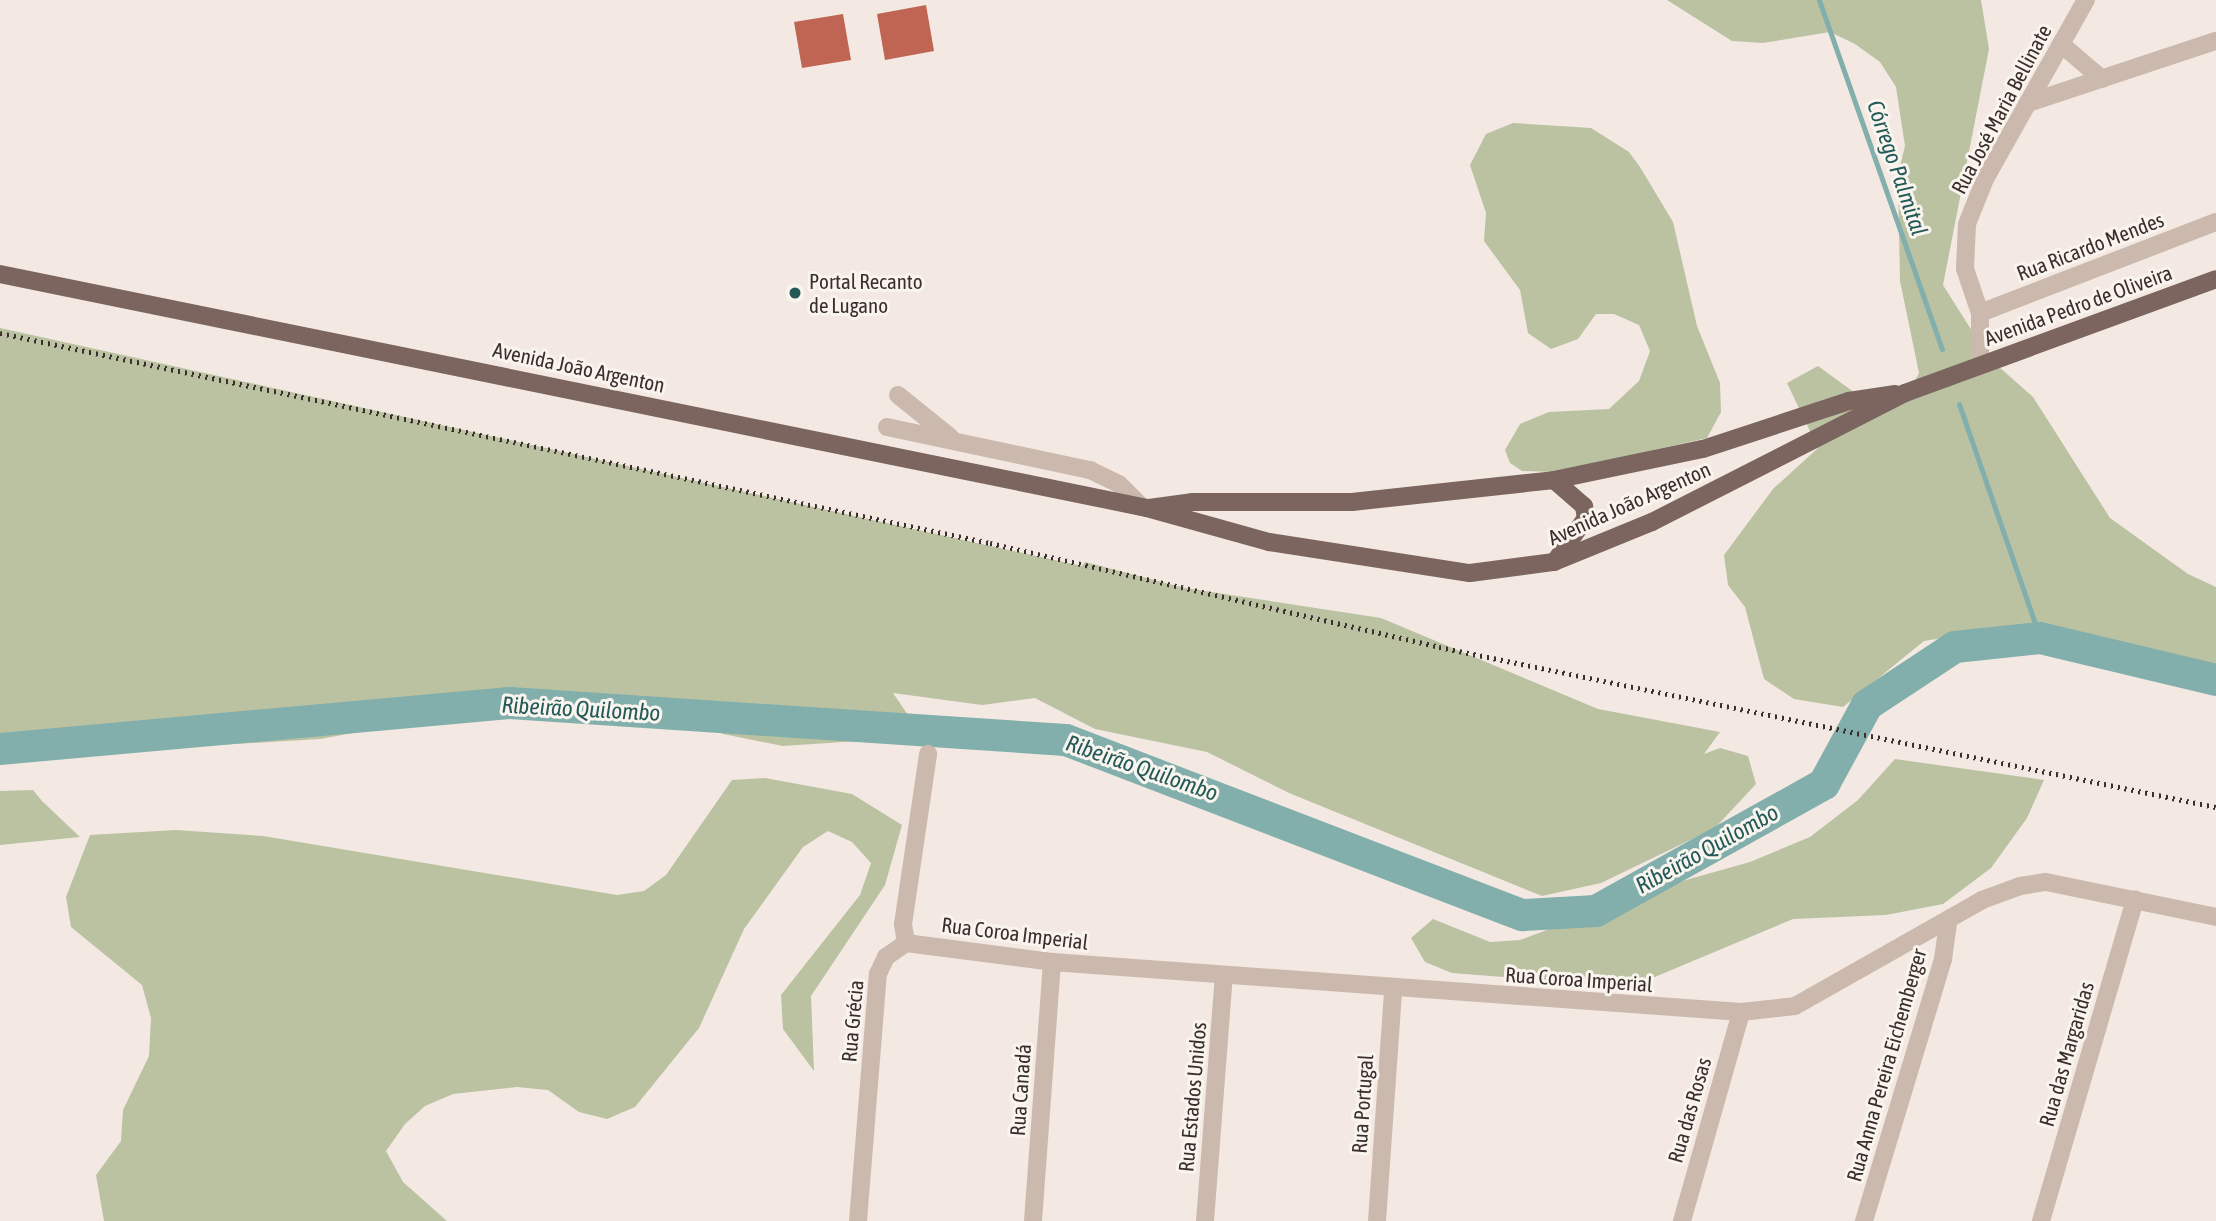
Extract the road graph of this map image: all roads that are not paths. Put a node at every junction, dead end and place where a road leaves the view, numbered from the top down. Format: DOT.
graph roads {
  1 [pos="2086,0"];
  2 [pos="2216,41"];
  3 [pos="2061,44"];
  4 [pos="2102,79"];
  5 [pos="2028,103"];
  6 [pos="2216,222"];
  7 [pos="0,274"];
  8 [pos="2214,281"];
  9 [pos="1980,313"];
  10 [pos="1980,366"];
  11 [pos="1950,377"];
  12 [pos="1905,393"];
  13 [pos="898,395"];
  14 [pos="887,427"];
  15 [pos="950,437"];
  16 [pos="1554,480"];
  17 [pos="1144,508"];
  18 [pos="1554,562"];
  19 [pos="928,754"];
  20 [pos="2135,899"];
  21 [pos="2216,917"];
  22 [pos="1948,922"];
  23 [pos="906,943"];
  24 [pos="1052,962"];
  25 [pos="1224,976"];
  26 [pos="1393,990"];
  27 [pos="1741,1012"];
  28 [pos="858,1221"];
  29 [pos="1033,1221"];
  30 [pos="1205,1221"];
  31 [pos="1377,1221"];
  32 [pos="1682,1221"];
  33 [pos="1864,1221"];
  34 [pos="2042,1221"];
  1 -- 3 [label="street, Rua José Maria Bellinate"];
  2 -- 4 [label="street"];
  3 -- 4 [label="street"];
  3 -- 5 [label="street, Rua José Maria Bellinate"];
  4 -- 5 [label="street"];
  5 -- 9 [label="street, Rua José Maria Bellinate"];
  6 -- 9 [label="street, Rua Ricardo Mendes"];
  7 -- 17 [label="main road, Avenida João Argenton"];
  8 -- 10 [label="main road, Avenida Pedro de Oliveira"];
  9 -- 10 [label="street, Rua José Maria Bellinate"];
  10 -- 11 [label="main road, Avenida Pedro de Oliveira"];
  11 -- 12 [label="main road, Avenida João Argenton"];
  12 -- 16 [label="main road, Avenida João Argenton"];
  12 -- 18 [label="main road, Avenida João Argenton"];
  13 -- 15 [label="street"];
  14 -- 15 [label="street"];
  15 -- 17 [label="street"];
  16 -- 17 [label="main road, Avenida João Argenton"];
  16 -- 18 [label="main road"];
  17 -- 18 [label="main road, Avenida João Argenton"];
  19 -- 23 [label="street"];
  20 -- 21 [label="street, Rua Coroa Imperial"];
  20 -- 22 [label="street, Rua Coroa Imperial"];
  20 -- 34 [label="street, Rua das Margaridas"];
  22 -- 27 [label="street, Rua Coroa Imperial"];
  22 -- 33 [label="street, Rua Anna Pereira Eichemberger"];
  23 -- 24 [label="street, Rua Coroa Imperial"];
  23 -- 28 [label="street, Rua Grécia"];
  24 -- 25 [label="street, Rua Coroa Imperial"];
  24 -- 29 [label="street, Rua Canadá"];
  25 -- 26 [label="street, Rua Coroa Imperial"];
  25 -- 30 [label="street, Rua Estados Unidos"];
  26 -- 27 [label="street, Rua Coroa Imperial"];
  26 -- 31 [label="street, Rua Portugal"];
  27 -- 32 [label="street, Rua das Rosas"];
}
